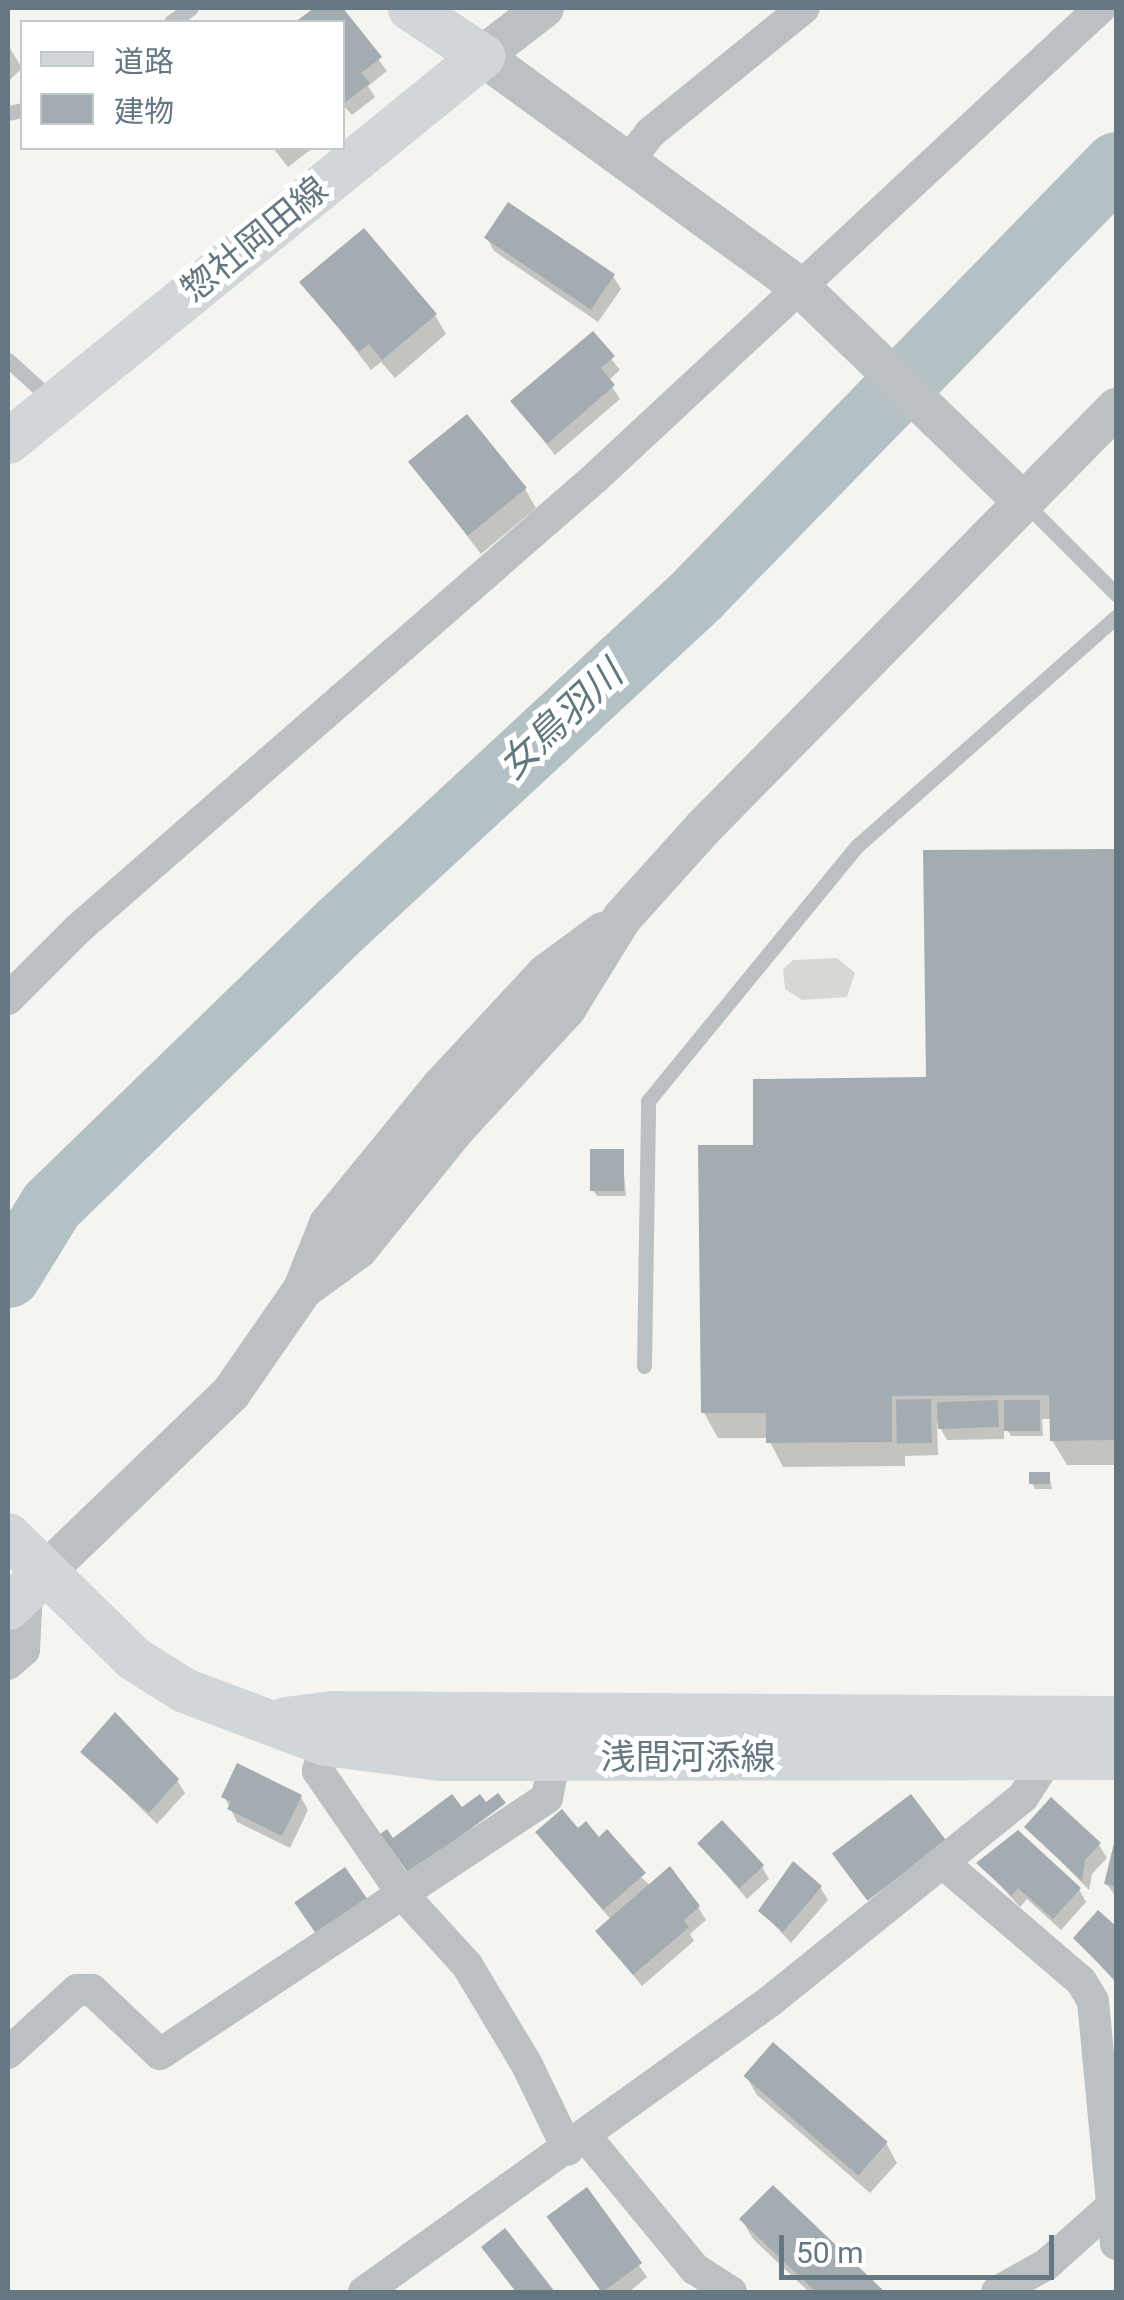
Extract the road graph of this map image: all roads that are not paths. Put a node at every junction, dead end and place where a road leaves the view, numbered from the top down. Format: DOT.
graph roads {
  1 [pos="410,8"];
  2 [pos="544,8"];
  3 [pos="804,8"];
  4 [pos="1100,8"];
  5 [pos="482,56"];
  6 [pos="630,159"];
  7 [pos="806,293"];
  8 [pos="8,360"];
  9 [pos="55,403"];
  10 [pos="1116,408"];
  11 [pos="8,441"];
  12 [pos="1013,492"];
  13 [pos="1116,594"];
  14 [pos="1116,617"];
  15 [pos="8,999"];
  16 [pos="644,1366"];
  17 [pos="10,1537"];
  18 [pos="26,1590"];
  19 [pos="8,1664"];
  20 [pos="1116,1718"];
  21 [pos="263,1722"];
  22 [pos="325,1743"];
  23 [pos="555,1758"];
  24 [pos="1048,1758"];
  25 [pos="1116,1758"];
  26 [pos="942,1862"];
  27 [pos="404,1896"];
  28 [pos="8,2052"];
  29 [pos="577,2144"];
  30 [pos="1112,2205"];
  31 [pos="1116,2244"];
  32 [pos="364,2292"];
  33 [pos="730,2292"];
  34 [pos="997,2292"];
  1 -- 5 [label="main road"];
  2 -- 5 [label="street"];
  3 -- 6 [label="street"];
  4 -- 7 [label="street"];
  5 -- 6 [label="street"];
  5 -- 9 [label="main road, 惣社岡田線"];
  6 -- 7 [label="street"];
  7 -- 12 [label="street"];
  7 -- 15 [label="street"];
  8 -- 9 [label="lane"];
  9 -- 11 [label="main road, 惣社岡田線"];
  10 -- 12 [label="street"];
  12 -- 13 [label="lane"];
  12 -- 18 [label="street"];
  14 -- 16 [label="lane"];
  17 -- 18 [label="main road, 浅間河添線"];
  18 -- 19 [label="street"];
  18 -- 21 [label="main road, 浅間河添線"];
  20 -- 21 [label="main road, 浅間河添線"];
  21 -- 22 [label="main road, 浅間河添線"];
  22 -- 23 [label="main road, 浅間河添線"];
  22 -- 27 [label="street"];
  23 -- 24 [label="main road, 浅間河添線"];
  23 -- 27 [label="street"];
  24 -- 25 [label="main road, 浅間河添線"];
  24 -- 26 [label="street"];
  26 -- 29 [label="street"];
  26 -- 30 [label="street"];
  27 -- 28 [label="street"];
  27 -- 29 [label="street"];
  29 -- 32 [label="street"];
  29 -- 33 [label="street"];
  30 -- 31 [label="street"];
  30 -- 34 [label="street"];
}
